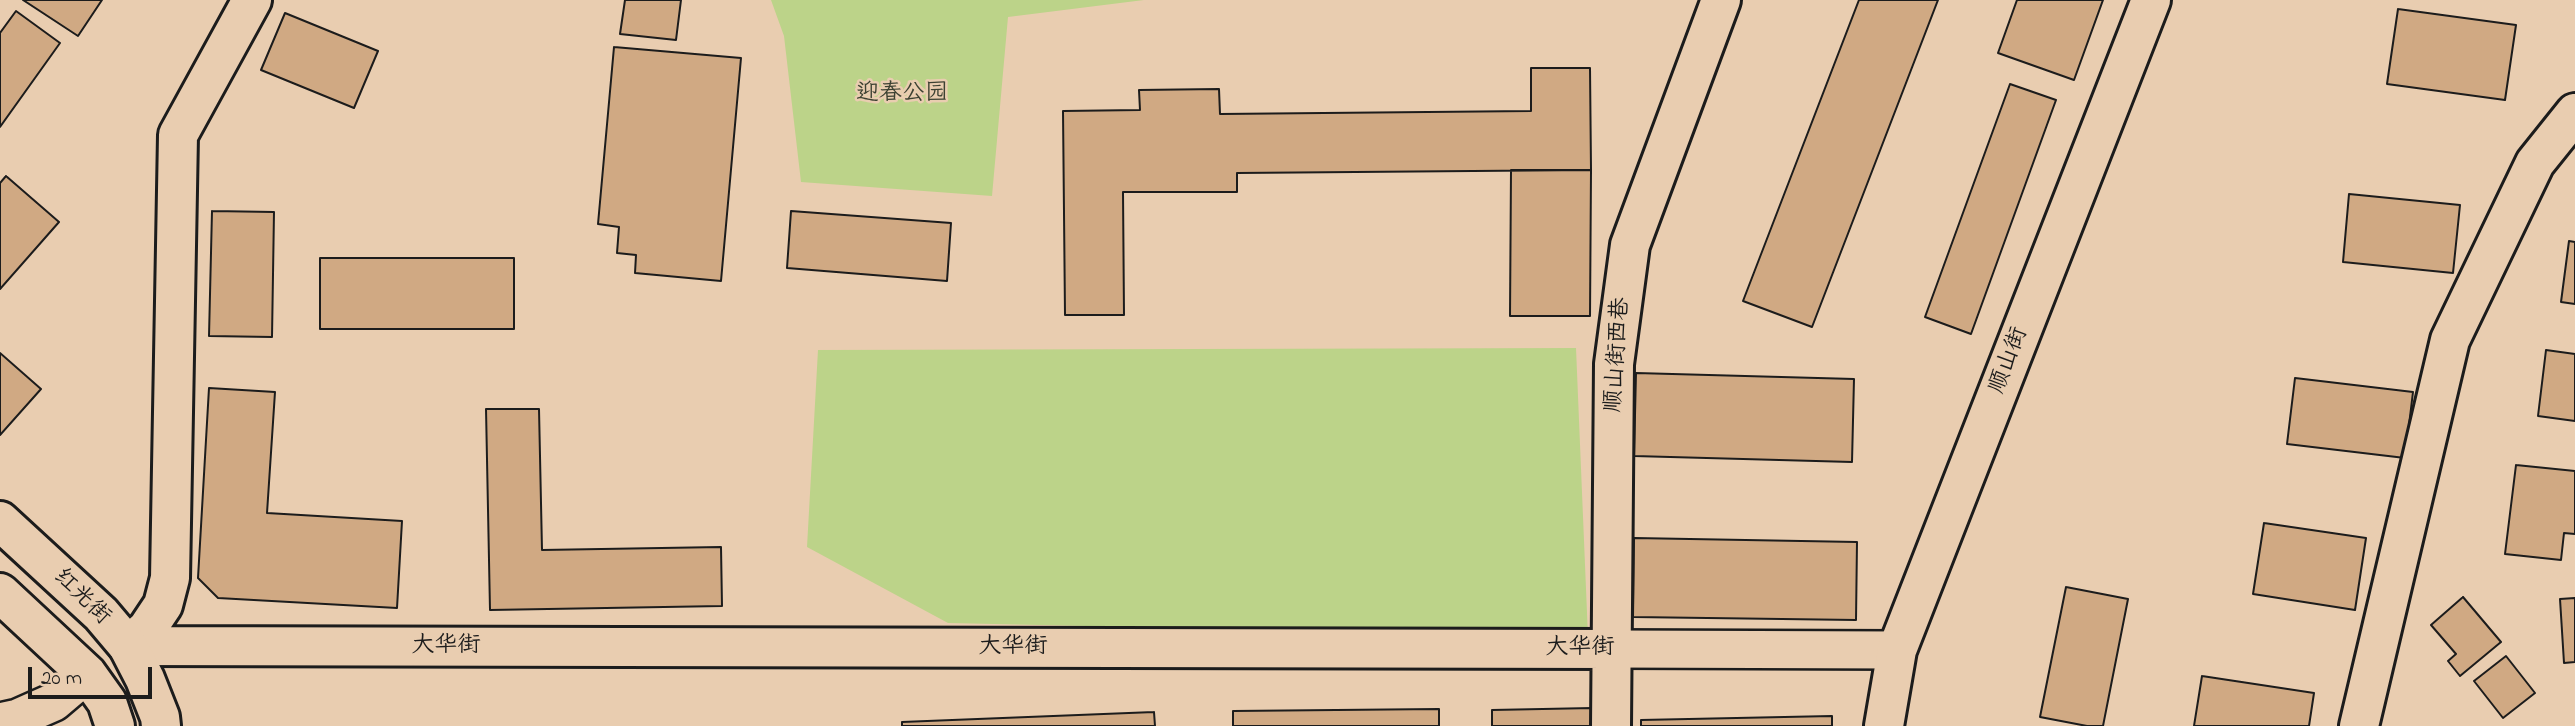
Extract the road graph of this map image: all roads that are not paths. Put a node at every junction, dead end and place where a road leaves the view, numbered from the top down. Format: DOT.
graph roads {
  1 [pos="252,0"];
  2 [pos="1721,0"];
  3 [pos="2151,0"];
  4 [pos="2575,113"];
  5 [pos="0,521"];
  6 [pos="0,593"];
  7 [pos="128,646"];
  8 [pos="1613,649"];
  9 [pos="1897,650"];
  10 [pos="87,674"];
  11 [pos="0,722"];
  12 [pos="116,726"];
  13 [pos="161,726"];
  14 [pos="1611,726"];
  15 [pos="1884,726"];
  16 [pos="2359,726"];
  1 -- 7 [label="street"];
  2 -- 8 [label="street, 顺山街西巷"];
  3 -- 9 [label="street, 顺山街"];
  4 -- 16 [label="street"];
  5 -- 7 [label="street, 红光街"];
  6 -- 10 [label="street"];
  7 -- 8 [label="street, 大华街"];
  7 -- 13 [label="street, 红光街"];
  8 -- 9 [label="street, 大华街"];
  8 -- 14 [label="street, 顺山街西巷"];
  9 -- 15 [label="street, 顺山街"];
  10 -- 11 [label="street"];
  10 -- 12 [label="street"];
}
